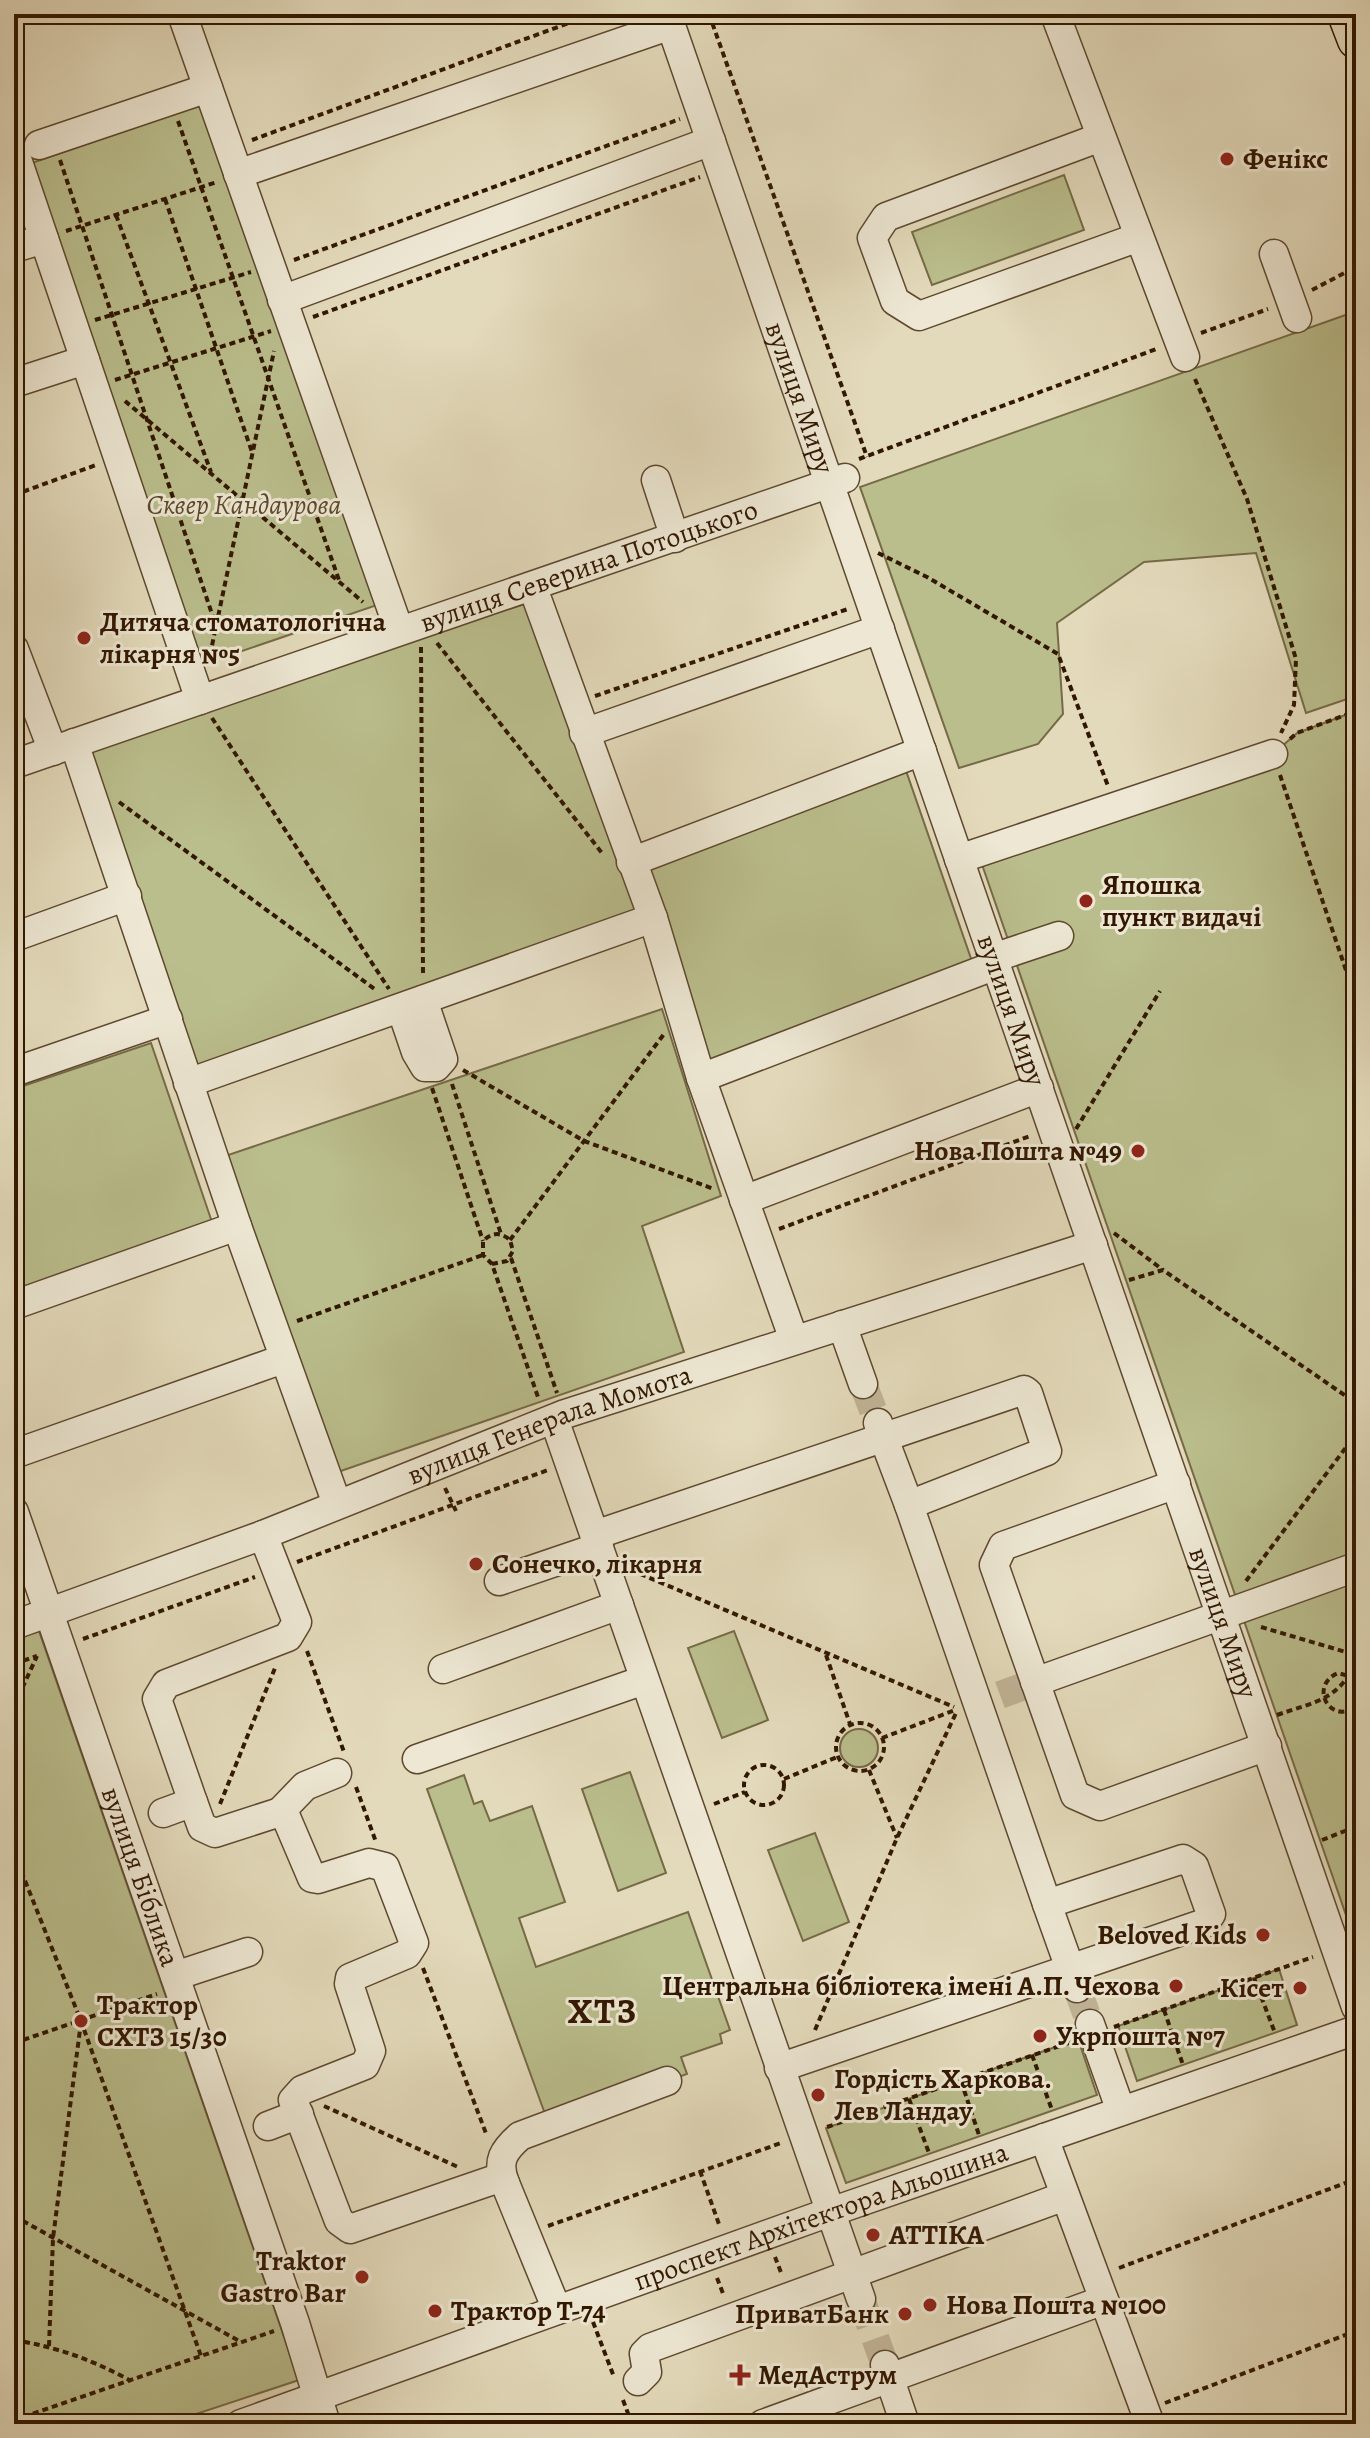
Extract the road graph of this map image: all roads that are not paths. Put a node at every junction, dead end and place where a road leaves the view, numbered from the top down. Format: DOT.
graph roads {
  1 [pos="182,14"];
  2 [pos="1055,14"];
  3 [pos="1346,14"];
  4 [pos="669,20"];
  5 [pos="1356,40"];
  6 [pos="208,88"];
  7 [pos="1101,137"];
  8 [pos="711,141"];
  9 [pos="36,145"];
  10 [pos="238,174"];
  11 [pos="1139,237"];
  12 [pos="44,239"];
  13 [pos="14,248"];
  14 [pos="1274,254"];
  15 [pos="1294,309"];
  16 [pos="287,312"];
  17 [pos="1181,349"];
  18 [pos="94,377"];
  19 [pos="14,383"];
  20 [pos="850,470"];
  21 [pos="656,480"];
  22 [pos="675,538"];
  23 [pos="533,588"];
  24 [pos="410,626"];
  25 [pos="880,629"];
  26 [pos="14,649"];
  27 [pos="200,700"];
  28 [pos="584,733"];
  29 [pos="64,747"];
  30 [pos="922,751"];
  31 [pos="1273,754"];
  32 [pos="14,764"];
  33 [pos="618,859"];
  34 [pos="959,859"];
  35 [pos="127,896"];
  36 [pos="653,918"];
  37 [pos="1059,936"];
  38 [pos="14,937"];
  39 [pos="995,961"];
  40 [pos="412,1004"];
  41 [pos="168,1019"];
  42 [pos="434,1063"];
  43 [pos="14,1072"];
  44 [pos="701,1078"];
  45 [pos="188,1083"];
  46 [pos="1039,1088"];
  47 [pos="744,1200"];
  48 [pos="237,1226"];
  49 [pos="1100,1236"];
  50 [pos="14,1305"];
  51 [pos="842,1325"];
  52 [pos="794,1340"];
  53 [pos="283,1359"];
  54 [pos="863,1384"];
  55 [pos="555,1418"];
  56 [pos="881,1430"];
  57 [pos="14,1454"];
  58 [pos="1176,1484"];
  59 [pos="337,1504"];
  60 [pos="909,1505"];
  61 [pos="14,1512"];
  62 [pos="263,1535"];
  63 [pos="599,1547"];
  64 [pos="1356,1567"];
  65 [pos="499,1581"];
  66 [pos="619,1605"];
  67 [pos="50,1613"];
  68 [pos="1222,1614"];
  69 [pos="14,1625"];
  70 [pos="443,1669"];
  71 [pos="644,1680"];
  72 [pos="1035,1682"];
  73 [pos="1267,1746"];
  74 [pos="417,1759"];
  75 [pos="346,1770"];
  76 [pos="193,1802"];
  77 [pos="280,1812"];
  78 [pos="145,1819"];
  79 [pos="1047,1904"];
  80 [pos="248,1952"];
  81 [pos="1074,1978"];
  82 [pos="177,1982"];
  83 [pos="1356,2007"];
  84 [pos="1090,2024"];
  85 [pos="1356,2030"];
  86 [pos="791,2064"];
  87 [pos="667,2081"];
  88 [pos="298,2104"];
  89 [pos="1121,2111"];
  90 [pos="1044,2138"];
  91 [pos="230,2139"];
  92 [pos="497,2179"];
  93 [pos="1065,2196"];
  94 [pos="829,2213"];
  95 [pos="856,2286"];
  96 [pos="1100,2289"];
  97 [pos="557,2310"];
  98 [pos="887,2372"];
  99 [pos="626,2388"];
  100 [pos="323,2411"];
  101 [pos="1147,2417"];
  102 [pos="241,2424"];
  103 [pos="763,2424"];
  104 [pos="905,2424"];
  1 -- 6 [label="street"];
  2 -- 7 [label="street"];
  3 -- 5 [label="main road"];
  4 -- 8 [label="street, вулиця Миру"];
  4 -- 10 [label="street"];
  6 -- 9 [label="street"];
  6 -- 10 [label="street"];
  7 -- 11 [label="street"];
  7 -- 11 [label="street"];
  8 -- 16 [label="street"];
  8 -- 20 [label="street, вулиця Миру"];
  9 -- 12 [label="street"];
  10 -- 16 [label="street"];
  11 -- 17 [label="street"];
  12 -- 13 [label="street"];
  12 -- 18 [label="street"];
  14 -- 15 [label="street"];
  16 -- 24 [label="street"];
  18 -- 19 [label="street"];
  18 -- 27 [label="street"];
  20 -- 22 [label="street, вулиця Северина Потоцького"];
  20 -- 25 [label="street, вулиця Миру"];
  21 -- 22 [label="street"];
  22 -- 23 [label="street, вулиця Северина Потоцького"];
  23 -- 24 [label="street, вулиця Северина Потоцького"];
  23 -- 28 [label="street"];
  24 -- 27 [label="street, вулиця Северина Потоцького"];
  25 -- 28 [label="street"];
  25 -- 30 [label="street, вулиця Миру"];
  26 -- 29 [label="street"];
  27 -- 29 [label="street, вулиця Северина Потоцького"];
  28 -- 33 [label="street"];
  29 -- 32 [label="street, вулиця Северина Потоцького"];
  29 -- 35 [label="street"];
  30 -- 33 [label="street"];
  30 -- 34 [label="street, вулиця Миру"];
  31 -- 34 [label="street"];
  33 -- 36 [label="street"];
  34 -- 39 [label="street, вулиця Миру"];
  35 -- 38 [label="street"];
  35 -- 41 [label="street"];
  36 -- 40 [label="street"];
  36 -- 44 [label="street"];
  37 -- 39 [label="street"];
  39 -- 44 [label="street"];
  39 -- 46 [label="street, вулиця Миру"];
  40 -- 42 [label="street"];
  40 -- 45 [label="street"];
  41 -- 43 [label="street"];
  41 -- 45 [label="street"];
  44 -- 47 [label="street"];
  45 -- 48 [label="street"];
  46 -- 47 [label="street"];
  46 -- 49 [label="street, вулиця Миру"];
  47 -- 52 [label="street"];
  48 -- 50 [label="street"];
  48 -- 53 [label="street"];
  49 -- 51 [label="street, вулиця Генерала Момота"];
  49 -- 58 [label="street, вулиця Миру"];
  51 -- 52 [label="street, вулиця Генерала Момота"];
  51 -- 54 [label="street"];
  52 -- 55 [label="street, вулиця Генерала Момота"];
  53 -- 57 [label="street"];
  53 -- 59 [label="street"];
  55 -- 59 [label="street, вулиця Генерала Момота"];
  55 -- 63 [label="street"];
  56 -- 60 [label="street"];
  56 -- 60 [label="street"];
  56 -- 63 [label="street"];
  58 -- 68 [label="street, вулиця Миру"];
  58 -- 72 [label="street"];
  59 -- 62 [label="street, вулиця Генерала Момота"];
  60 -- 79 [label="street"];
  61 -- 67 [label="street, вулиця Біблика"];
  62 -- 67 [label="street, вулиця Генерала Момота"];
  62 -- 76 [label="street"];
  63 -- 65 [label="street"];
  63 -- 66 [label="street"];
  64 -- 68 [label="street"];
  66 -- 70 [label="street"];
  66 -- 71 [label="street"];
  67 -- 69 [label="street, вулиця Генерала Момота"];
  67 -- 78 [label="street, вулиця Біблика"];
  68 -- 72 [label="street"];
  68 -- 73 [label="street, вулиця Миру"];
  71 -- 74 [label="street"];
  71 -- 86 [label="street"];
  72 -- 73 [label="street"];
  73 -- 83 [label="street, вулиця Миру"];
  75 -- 77 [label="street"];
  76 -- 77 [label="street"];
  76 -- 78 [label="street"];
  77 -- 88 [label="street"];
  78 -- 82 [label="street, вулиця Біблика"];
  79 -- 81 [label="street"];
  79 -- 81 [label="street"];
  80 -- 82 [label="street"];
  81 -- 86 [label="street"];
  82 -- 91 [label="street, вулиця Біблика"];
  84 -- 89 [label="street"];
  85 -- 89 [label="street, проспект Архітектора Альошина"];
  86 -- 94 [label="street"];
  87 -- 92 [label="street"];
  88 -- 91 [label="street"];
  88 -- 92 [label="street"];
  89 -- 90 [label="street, проспект Архітектора Альошина"];
  90 -- 93 [label="street"];
  90 -- 94 [label="street, проспект Архітектора Альошина"];
  91 -- 100 [label="street, вулиця Біблика"];
  92 -- 97 [label="street"];
  93 -- 95 [label="street"];
  93 -- 96 [label="street"];
  94 -- 95 [label="street"];
  94 -- 97 [label="street, проспект Архітектора Альошина"];
  95 -- 99 [label="street"];
  96 -- 98 [label="street"];
  96 -- 101 [label="street"];
  97 -- 100 [label="street, проспект Архітектора Альошина"];
  98 -- 103 [label="street"];
  98 -- 104 [label="street"];
  100 -- 102 [label="street, проспект Архітектора Альошина"];
}
